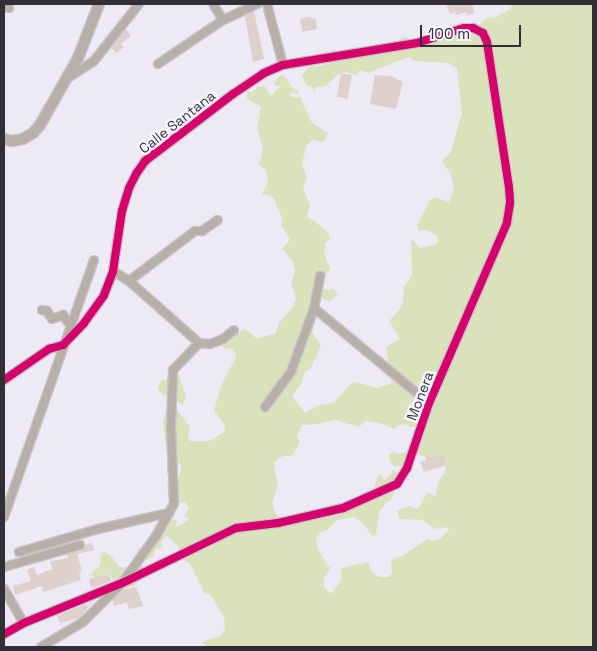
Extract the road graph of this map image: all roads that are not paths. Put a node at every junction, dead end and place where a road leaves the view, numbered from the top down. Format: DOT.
graph roads {
  1 [pos="99,4"];
  2 [pos="139,4"];
  3 [pos="213,4"];
  4 [pos="256,4"];
  5 [pos="267,4"];
  6 [pos="223,20"];
  7 [pos="483,33"];
  8 [pos="158,64"];
  9 [pos="283,65"];
  10 [pos="68,78"];
  11 [pos="4,139"];
  12 [pos="218,220"];
  13 [pos="94,260"];
  14 [pos="114,271"];
  15 [pos="320,276"];
  16 [pos="129,281"];
  17 [pos="314,308"];
  18 [pos="42,310"];
  19 [pos="70,325"];
  20 [pos="234,330"];
  21 [pos="199,343"];
  22 [pos="63,345"];
  23 [pos="4,380"];
  24 [pos="429,403"];
  25 [pos="265,407"];
  26 [pos="169,513"];
  27 [pos="4,517"];
  28 [pos="80,545"];
  29 [pos="19,552"];
  30 [pos="4,567"];
  31 [pos="122,583"];
  32 [pos="5,594"];
  33 [pos="24,623"];
  34 [pos="4,634"];
  35 [pos="41,647"];
  1 -- 10 [label="street"];
  2 -- 10 [label="street"];
  3 -- 6 [label="street"];
  4 -- 6 [label="street"];
  5 -- 9 [label="street"];
  6 -- 8 [label="street"];
  7 -- 9 [label="street, Calle Santana"];
  7 -- 24 [label="street, Monera"];
  9 -- 14 [label="street, Calle Santana"];
  10 -- 11 [label="street"];
  12 -- 16 [label="street"];
  13 -- 19 [label="street"];
  14 -- 16 [label="street"];
  14 -- 22 [label="street, Calle Santana"];
  15 -- 17 [label="street"];
  16 -- 21 [label="street"];
  17 -- 24 [label="street"];
  17 -- 25 [label="street"];
  18 -- 19 [label="street"];
  19 -- 22 [label="street"];
  20 -- 21 [label="street"];
  21 -- 26 [label="street"];
  22 -- 23 [label="street, Calle Santana"];
  22 -- 27 [label="street"];
  24 -- 31 [label="street, Monera"];
  26 -- 29 [label="street"];
  26 -- 31 [label="street"];
  28 -- 30 [label="street"];
  31 -- 33 [label="street, Monera"];
  31 -- 35 [label="street"];
  32 -- 33 [label="street"];
  33 -- 34 [label="street, Monera"];
}
